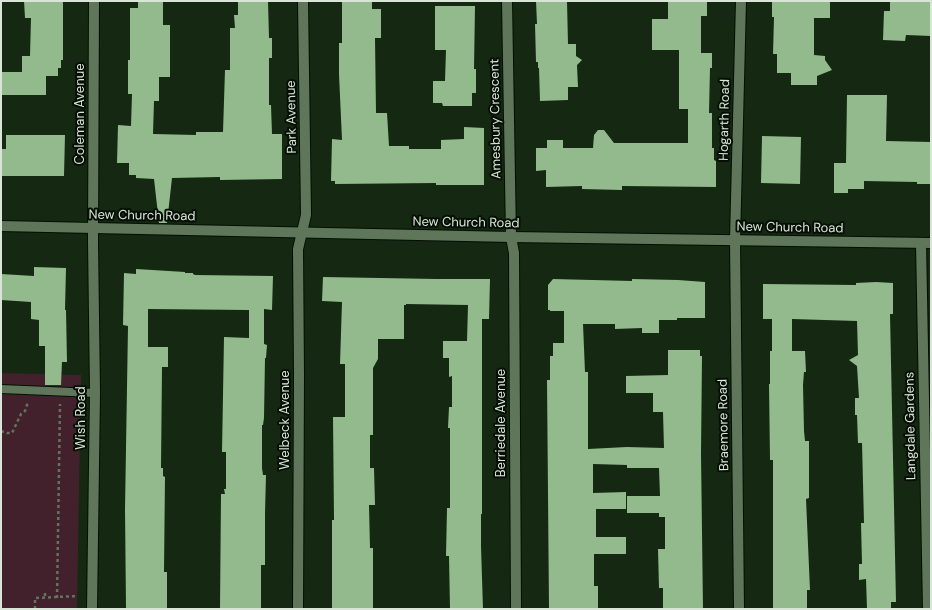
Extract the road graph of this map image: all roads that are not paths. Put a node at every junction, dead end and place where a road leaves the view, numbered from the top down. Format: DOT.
graph roads {
  1 [pos="94,1"];
  2 [pos="303,1"];
  3 [pos="507,1"];
  4 [pos="740,1"];
  5 [pos="1,226"];
  6 [pos="94,228"];
  7 [pos="302,232"];
  8 [pos="511,237"];
  9 [pos="735,240"];
  10 [pos="926,243"];
  11 [pos="1,389"];
  12 [pos="95,393"];
  13 [pos="92,609"];
  14 [pos="298,609"];
  15 [pos="516,609"];
  16 [pos="739,609"];
  17 [pos="928,609"];
  1 -- 6 [label="street, Coleman Avenue"];
  2 -- 7 [label="street, Park Avenue"];
  3 -- 8 [label="street, Amesbury Crescent"];
  4 -- 9 [label="street, Hogarth Road"];
  5 -- 6 [label="street, New Church Road"];
  6 -- 7 [label="street, New Church Road"];
  6 -- 12 [label="street, Wish Road"];
  7 -- 8 [label="street, New Church Road"];
  7 -- 14 [label="street, Welbeck Avenue"];
  8 -- 9 [label="street, New Church Road"];
  8 -- 15 [label="street, Berriedale Avenue"];
  9 -- 10 [label="street, New Church Road"];
  9 -- 16 [label="street, Braemore Road"];
  10 -- 17 [label="street, Langdale Gardens"];
  11 -- 12 [label="lane"];
  12 -- 13 [label="street, Wish Road"];
}
